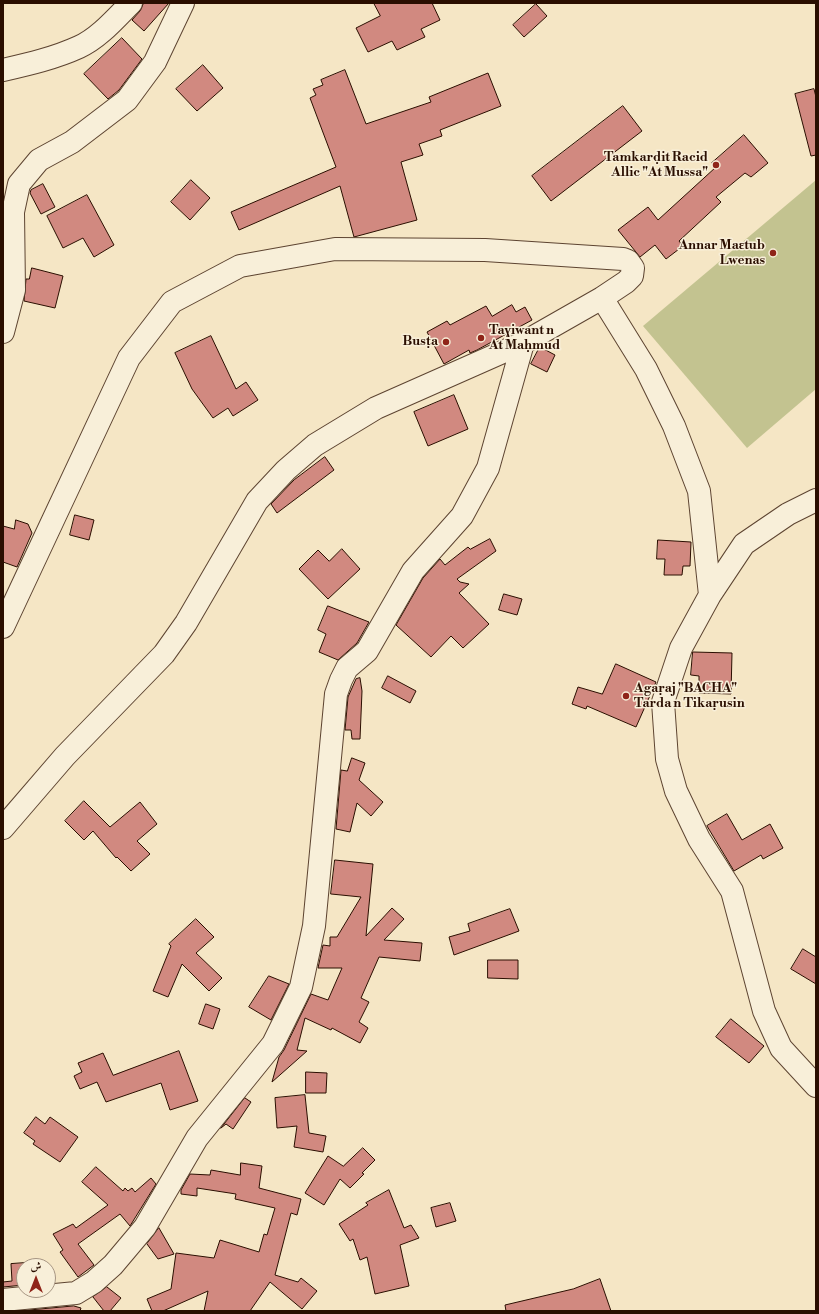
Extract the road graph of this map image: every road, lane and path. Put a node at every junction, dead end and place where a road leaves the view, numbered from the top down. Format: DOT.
graph roads {
  1 [pos="131,3"];
  2 [pos="183,3"];
  3 [pos="3,70"];
  4 [pos="602,298"];
  5 [pos="3,332"];
  6 [pos="523,343"];
  7 [pos="816,500"];
  8 [pos="710,594"];
  9 [pos="3,627"];
  10 [pos="3,828"];
  11 [pos="816,1086"];
  12 [pos="3,1300"];
  1 -- 3 [label="street"];
  2 -- 5 [label="street"];
  4 -- 6 [label="street"];
  4 -- 8 [label="street"];
  4 -- 9 [label="street"];
  6 -- 10 [label="street"];
  6 -- 12 [label="street"];
  7 -- 8 [label="street"];
  8 -- 11 [label="street"];
}
